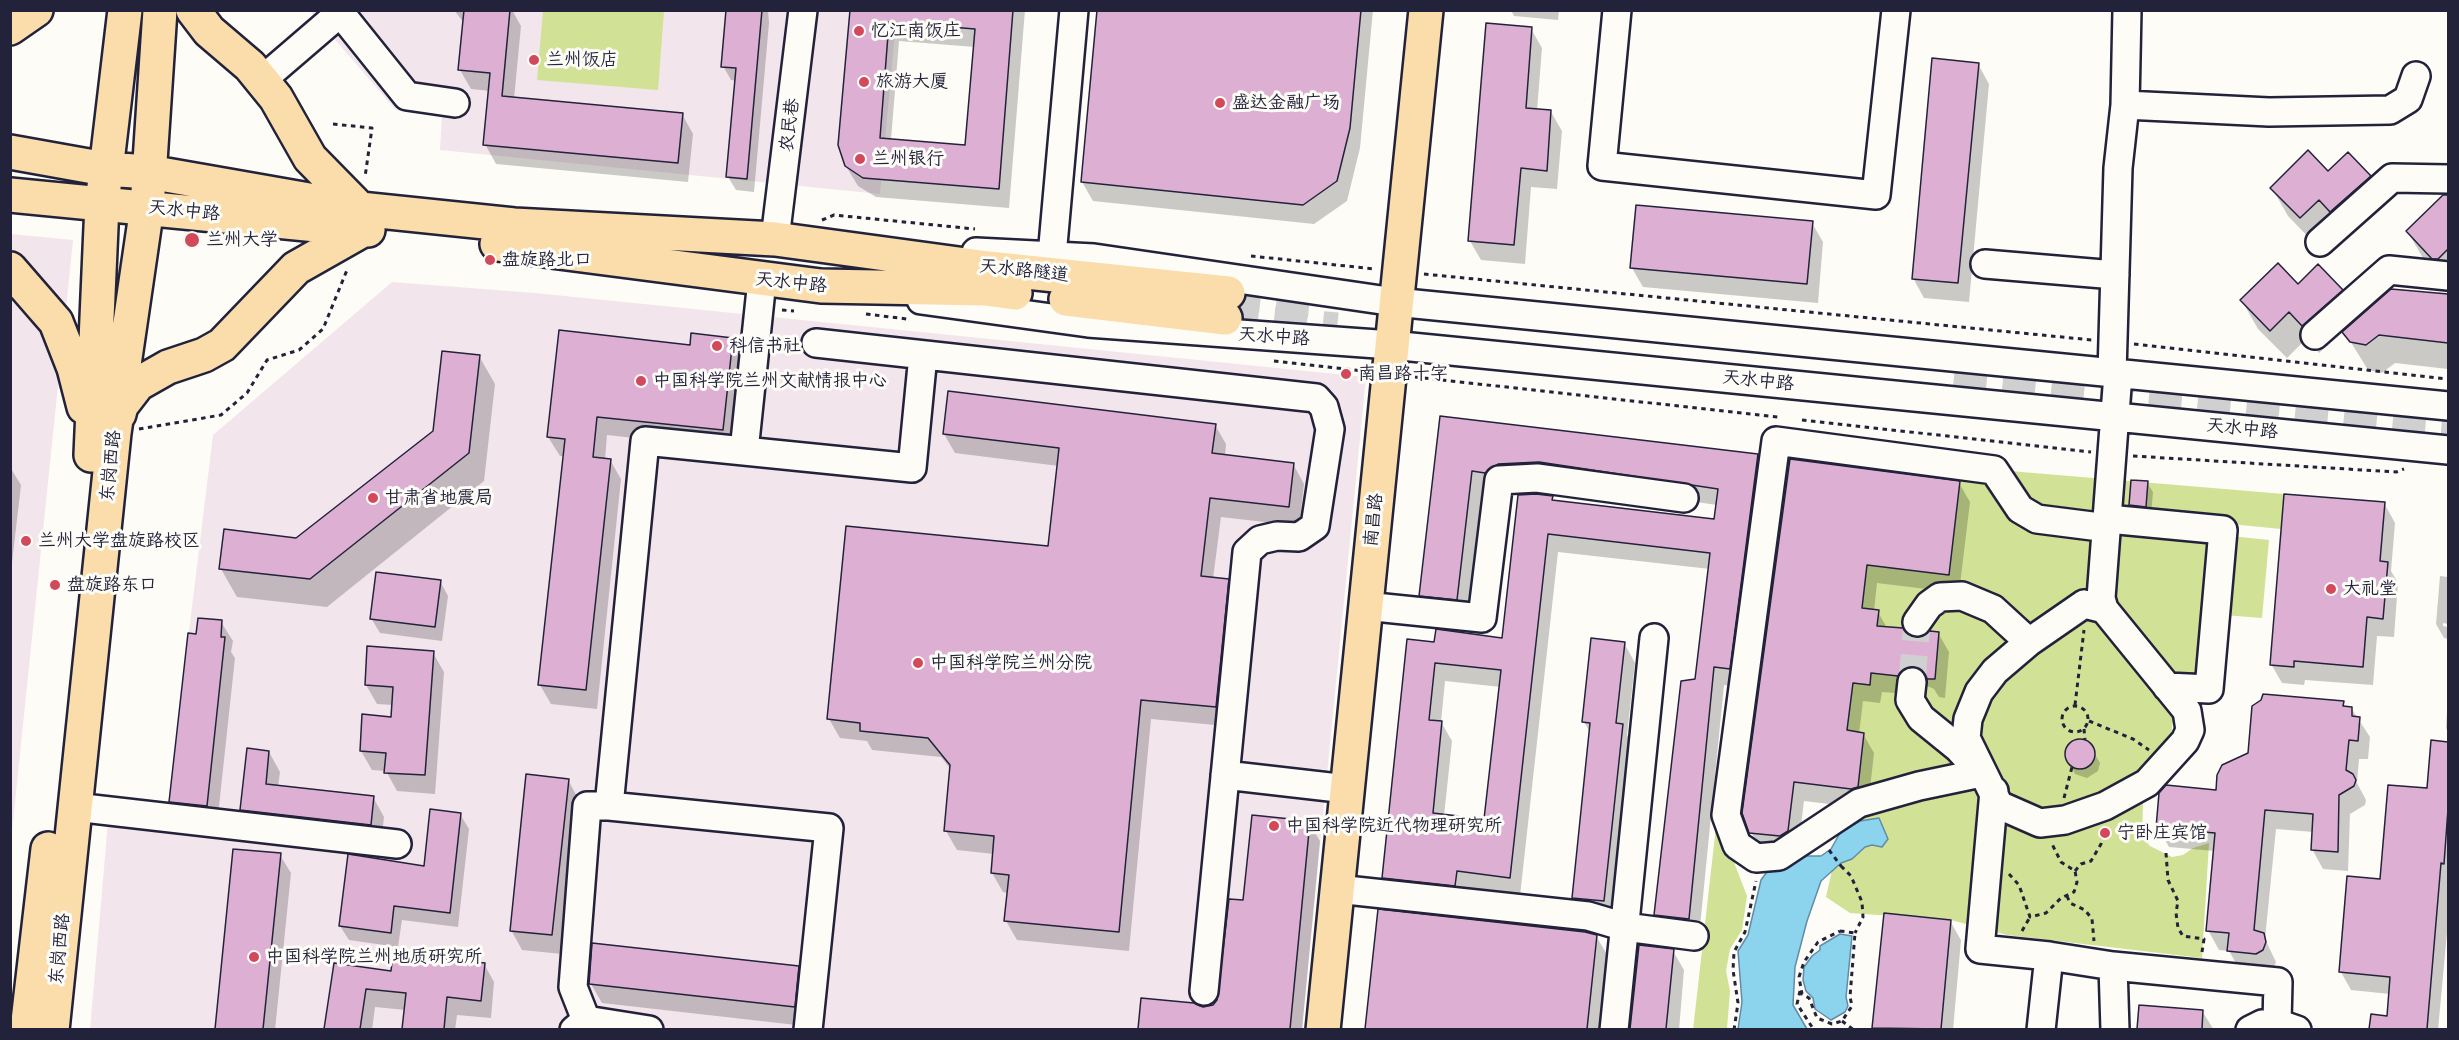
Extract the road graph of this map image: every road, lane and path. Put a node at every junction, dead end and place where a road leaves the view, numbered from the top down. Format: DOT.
graph roads {
  1 [pos="36,10"];
  2 [pos="125,10"];
  3 [pos="160,10"];
  4 [pos="193,10"];
  5 [pos="803,10"];
  6 [pos="1074,10"];
  7 [pos="1426,10"];
  8 [pos="1617,10"];
  9 [pos="1896,10"];
  10 [pos="2127,10"];
  11 [pos="339,12"];
  12 [pos="10,28"];
  13 [pos="2416,76"];
  14 [pos="262,80"];
  15 [pos="455,103"];
  16 [pos="2125,105"];
  17 [pos="333,124"];
  18 [pos="10,152"];
  19 [pos="105,169"];
  20 [pos="149,172"];
  21 [pos="2448,179"];
  22 [pos="10,195"];
  23 [pos="102,204"];
  24 [pos="147,207"];
  25 [pos="361,219"];
  26 [pos="985,230"];
  27 [pos="818,233"];
  28 [pos="775,238"];
  29 [pos="2320,242"];
  30 [pos="1052,256"];
  31 [pos="1244,256"];
  32 [pos="1984,264"];
  33 [pos="10,268"];
  34 [pos="2115,275"];
  35 [pos="2448,276"];
  36 [pos="762,280"];
  37 [pos="821,286"];
  38 [pos="1397,287"];
  39 [pos="795,306"];
  40 [pos="855,313"];
  41 [pos="914,320"];
  42 [pos="2315,335"];
  43 [pos="2113,342"];
  44 [pos="816,343"];
  45 [pos="923,355"];
  46 [pos="1270,360"];
  47 [pos="1390,360"];
  48 [pos="2111,373"];
  49 [pos="2448,379"];
  50 [pos="2448,406"];
  51 [pos="2108,416"];
  52 [pos="1779,417"];
  53 [pos="1791,418"];
  54 [pos="103,438"];
  55 [pos="2448,450"];
  56 [pos="744,451"];
  57 [pos="2105,454"];
  58 [pos="2407,468"];
  59 [pos="1684,498"];
  60 [pos="2100,522"];
  61 [pos="1365,606"];
  62 [pos="2094,607"];
  63 [pos="1917,622"];
  64 [pos="1654,638"];
  65 [pos="2029,642"];
  66 [pos="1912,682"];
  67 [pos="2167,687"];
  68 [pos="2075,705"];
  69 [pos="2089,721"];
  70 [pos="2084,729"];
  71 [pos="2085,740"];
  72 [pos="2164,764"];
  73 [pos="2072,767"];
  74 [pos="1225,775"];
  75 [pos="1988,782"];
  76 [pos="1347,789"];
  77 [pos="609,806"];
  78 [pos="2105,806"];
  79 [pos="75,807"];
  80 [pos="2060,821"];
  81 [pos="1824,842"];
  82 [pos="397,844"];
  83 [pos="2166,853"];
  84 [pos="1767,857"];
  85 [pos="1988,863"];
  86 [pos="2075,871"];
  87 [pos="1337,889"];
  88 [pos="2067,896"];
  89 [pos="2030,917"];
  90 [pos="1625,927"];
  91 [pos="1855,933"];
  92 [pos="1694,936"];
  93 [pos="2023,937"];
  94 [pos="2093,947"];
  95 [pos="2049,956"];
  96 [pos="2113,966"];
  97 [pos="2201,975"];
  98 [pos="1800,989"];
  99 [pos="1204,991"];
  100 [pos="1842,1021"];
  101 [pos="580,1025"];
  102 [pos="2287,1026"];
  103 [pos="27,1029"];
  104 [pos="52,1029"];
  105 [pos="649,1029"];
  106 [pos="808,1029"];
  107 [pos="1323,1029"];
  108 [pos="1614,1029"];
  109 [pos="1734,1029"];
  110 [pos="1814,1029"];
  111 [pos="1854,1029"];
  112 [pos="2042,1029"];
  113 [pos="2115,1029"];
  114 [pos="2250,1029"];
  1 -- 12 [label="main road"];
  2 -- 19 [label="main road, 东岗西路"];
  3 -- 20 [label="main road, 东岗西路"];
  4 -- 14 [label="main road"];
  5 -- 28 [label="street, 农民巷"];
  6 -- 30 [label="street"];
  7 -- 38 [label="main road, 南昌路"];
  8 -- 9 [label="street"];
  10 -- 16 [label="street"];
  11 -- 14 [label="street"];
  11 -- 15 [label="street"];
  13 -- 16 [label="street"];
  14 -- 25 [label="main road"];
  16 -- 34 [label="street"];
  17 -- 25 [label="path"];
  18 -- 19 [label="main road, 天水中路"];
  19 -- 20 [label="main road, 天水中路"];
  19 -- 23 [label="main road, 东岗西路"];
  20 -- 24 [label="main road, 东岗西路"];
  20 -- 25 [label="main road, 天水中路"];
  21 -- 29 [label="street"];
  22 -- 23 [label="main road, 天水中路"];
  23 -- 24 [label="main road, 天水中路"];
  23 -- 54 [label="main road, 东岗西路"];
  24 -- 25 [label="main road, 天水中路"];
  24 -- 54 [label="main road, 东岗西路"];
  25 -- 28 [label="main road, 天水中路"];
  25 -- 36 [label="main road, 天水中路"];
  25 -- 54 [label="main road"];
  25 -- 54 [label="path"];
  26 -- 27 [label="path"];
  27 -- 28 [label="main road, 天水中路"];
  27 -- 30 [label="street, 天水中路"];
  27 -- 37 [label="main road, 天水路隧道"];
  30 -- 38 [label="street, 天水中路"];
  31 -- 38 [label="path"];
  32 -- 34 [label="street"];
  33 -- 54 [label="main road"];
  34 -- 43 [label="street"];
  35 -- 42 [label="street"];
  36 -- 37 [label="main road, 天水中路"];
  36 -- 39 [label="path"];
  36 -- 56 [label="street"];
  37 -- 47 [label="street, 天水中路"];
  38 -- 43 [label="path"];
  38 -- 47 [label="main road, 南昌路"];
  38 -- 48 [label="street, 天水中路"];
  40 -- 41 [label="path"];
  43 -- 48 [label="street"];
  43 -- 49 [label="path"];
  44 -- 45 [label="street"];
  45 -- 56 [label="street"];
  45 -- 74 [label="street"];
  46 -- 47 [label="path"];
  47 -- 51 [label="street, 天水中路"];
  47 -- 52 [label="path"];
  47 -- 61 [label="main road, 南昌路"];
  48 -- 50 [label="street, 天水中路"];
  48 -- 51 [label="street"];
  51 -- 55 [label="street, 天水中路"];
  51 -- 57 [label="street"];
  53 -- 57 [label="path"];
  54 -- 79 [label="main road, 东岗西路"];
  54 -- 103 [label="main road, 东岗西路"];
  56 -- 77 [label="street"];
  57 -- 58 [label="path"];
  57 -- 60 [label="street"];
  59 -- 61 [label="street"];
  60 -- 62 [label="street"];
  60 -- 67 [label="street"];
  60 -- 84 [label="street"];
  61 -- 76 [label="main road, 南昌路"];
  62 -- 65 [label="street"];
  62 -- 67 [label="street"];
  62 -- 68 [label="path"];
  63 -- 65 [label="street"];
  64 -- 90 [label="street"];
  65 -- 75 [label="street"];
  66 -- 75 [label="street"];
  67 -- 72 [label="street"];
  68 -- 69 [label="path"];
  68 -- 70 [label="path"];
  69 -- 70 [label="path"];
  69 -- 72 [label="path"];
  70 -- 71 [label="path"];
  72 -- 78 [label="street"];
  73 -- 80 [label="path"];
  74 -- 76 [label="street"];
  74 -- 99 [label="street"];
  75 -- 80 [label="street"];
  75 -- 84 [label="street"];
  75 -- 85 [label="street"];
  76 -- 87 [label="main road, 南昌路"];
  77 -- 101 [label="street"];
  77 -- 106 [label="street"];
  78 -- 80 [label="street"];
  78 -- 86 [label="path"];
  79 -- 82 [label="street"];
  79 -- 104 [label="main road, 东岗西路"];
  80 -- 86 [label="path"];
  81 -- 91 [label="path"];
  83 -- 97 [label="path"];
  84 -- 109 [label="path"];
  85 -- 89 [label="path"];
  85 -- 95 [label="street"];
  86 -- 88 [label="path"];
  87 -- 90 [label="street"];
  87 -- 107 [label="main road, 南昌路"];
  88 -- 89 [label="path"];
  88 -- 94 [label="path"];
  89 -- 93 [label="path"];
  90 -- 92 [label="street"];
  90 -- 108 [label="street"];
  91 -- 98 [label="path"];
  91 -- 100 [label="path"];
  95 -- 96 [label="street"];
  95 -- 112 [label="street"];
  96 -- 97 [label="street"];
  96 -- 113 [label="street"];
  97 -- 102 [label="street"];
  98 -- 100 [label="path"];
  98 -- 110 [label="path"];
  100 -- 111 [label="path"];
  101 -- 105 [label="street"];
  102 -- 114 [label="street"];
}
